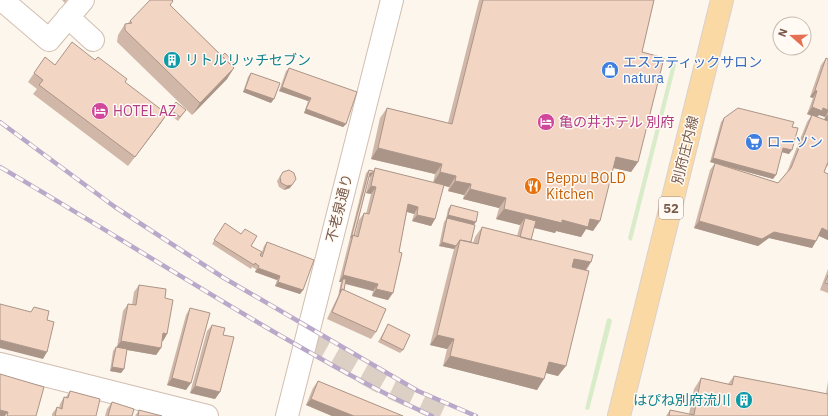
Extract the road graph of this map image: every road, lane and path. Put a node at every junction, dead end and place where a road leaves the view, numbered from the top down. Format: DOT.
graph roads {
  1 [pos="2,0"];
  2 [pos="83,0"];
  3 [pos="392,0"];
  4 [pos="722,0"];
  5 [pos="68,18"];
  6 [pos="93,40"];
  7 [pos="0,364"];
  8 [pos="207,416"];
  9 [pos="286,416"];
  10 [pos="619,416"];
  1 -- 5 [label="street"];
  2 -- 5 [label="street"];
  3 -- 9 [label="street, 不老泉通り"];
  4 -- 10 [label="main road, 別府庄内線 / 52"];
  5 -- 6 [label="street"];
  7 -- 8 [label="street"];
}
